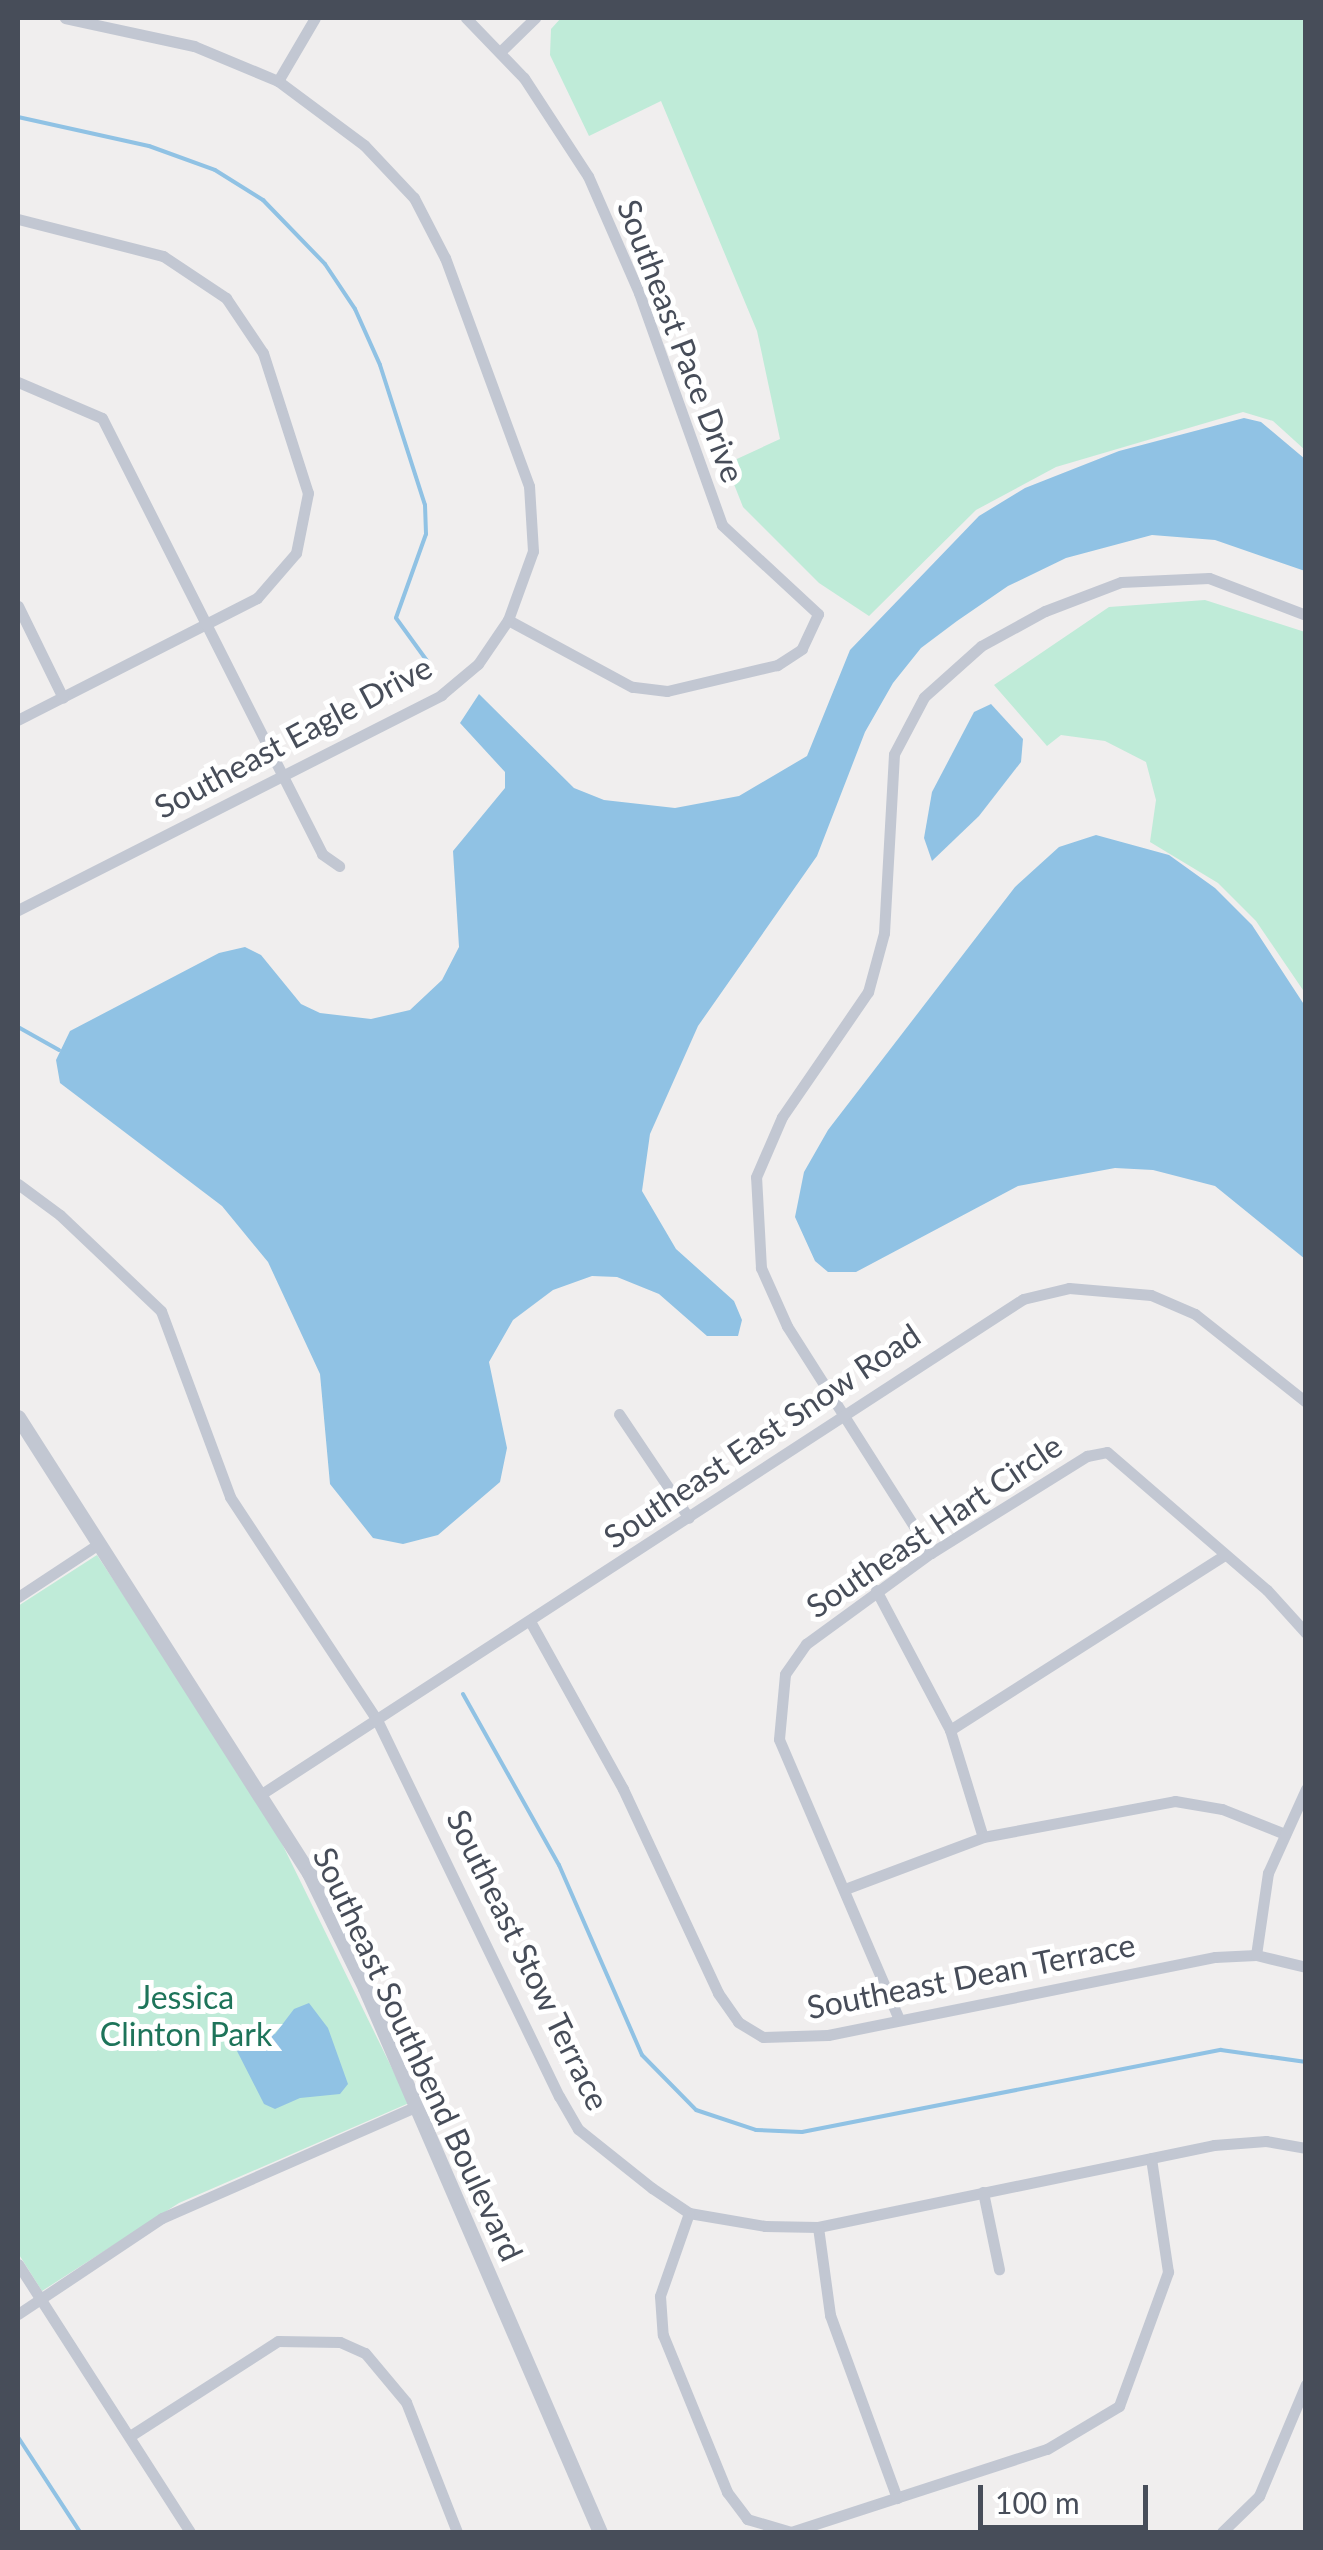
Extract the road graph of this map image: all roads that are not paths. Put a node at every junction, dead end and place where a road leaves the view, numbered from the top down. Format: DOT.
graph roads {
  1 [pos="64,18"];
  2 [pos="315,18"];
  3 [pos="466,18"];
  4 [pos="492,18"];
  5 [pos="536,18"];
  6 [pos="479,29"];
  7 [pos="500,52"];
  8 [pos="278,82"];
  9 [pos="18,219"];
  10 [pos="18,382"];
  11 [pos="18,606"];
  12 [pos="1306,615"];
  13 [pos="508,620"];
  14 [pos="206,628"];
  15 [pos="63,698"];
  16 [pos="18,720"];
  17 [pos="282,775"];
  18 [pos="340,866"];
  19 [pos="18,910"];
  20 [pos="18,1184"];
  21 [pos="1306,1402"];
  22 [pos="842,1413"];
  23 [pos="618,1414"];
  24 [pos="18,1417"];
  25 [pos="689,1518"];
  26 [pos="100,1543"];
  27 [pos="932,1553"];
  28 [pos="1223,1556"];
  29 [pos="876,1590"];
  30 [pos="18,1597"];
  31 [pos="531,1624"];
  32 [pos="1306,1634"];
  33 [pos="377,1720"];
  34 [pos="950,1730"];
  35 [pos="1306,1790"];
  36 [pos="263,1792"];
  37 [pos="1285,1834"];
  38 [pos="983,1837"];
  39 [pos="844,1889"];
  40 [pos="1256,1955"];
  41 [pos="1306,1967"];
  42 [pos="898,2017"];
  43 [pos="417,2106"];
  44 [pos="1306,2148"];
  45 [pos="1151,2158"];
  46 [pos="983,2192"];
  47 [pos="690,2213"];
  48 [pos="818,2227"];
  49 [pos="18,2264"];
  50 [pos="999,2269"];
  51 [pos="40,2299"];
  52 [pos="18,2314"];
  53 [pos="1306,2384"];
  54 [pos="130,2436"];
  55 [pos="897,2498"];
  56 [pos="747,2519"];
  57 [pos="190,2532"];
  58 [pos="457,2532"];
  59 [pos="600,2532"];
  60 [pos="741,2532"];
  61 [pos="771,2532"];
  62 [pos="1222,2532"];
  1 -- 8 [label="street, Southeast Eagle Drive"];
  2 -- 8 [label="street"];
  3 -- 6 [label="street, Southeast Pace Drive"];
  4 -- 6 [label="street"];
  5 -- 7 [label="street"];
  6 -- 7 [label="street, Southeast Pace Drive"];
  7 -- 13 [label="street, Southeast Pace Drive"];
  8 -- 13 [label="street, Southeast Eagle Drive"];
  9 -- 14 [label="street"];
  10 -- 14 [label="street"];
  11 -- 15 [label="street"];
  12 -- 22 [label="street"];
  13 -- 17 [label="street, Southeast Eagle Drive"];
  14 -- 15 [label="street"];
  14 -- 17 [label="street"];
  15 -- 16 [label="street"];
  17 -- 18 [label="street"];
  17 -- 19 [label="street, Southeast Eagle Drive"];
  20 -- 33 [label="street, Southeast Stow Terrace"];
  21 -- 22 [label="street, Southeast East Snow Road"];
  22 -- 25 [label="street, Southeast East Snow Road"];
  22 -- 27 [label="street"];
  23 -- 25 [label="street"];
  24 -- 26 [label="street, Southeast Southbend Boulevard"];
  25 -- 31 [label="street, Southeast East Snow Road"];
  26 -- 30 [label="street"];
  26 -- 36 [label="street, Southeast Southbend Boulevard"];
  27 -- 28 [label="street, Southeast Hart Circle"];
  27 -- 29 [label="street, Southeast Hart Circle"];
  28 -- 32 [label="street, Southeast Hart Circle"];
  28 -- 34 [label="street"];
  29 -- 34 [label="street"];
  29 -- 39 [label="street, Southeast Hart Circle"];
  31 -- 33 [label="street, Southeast East Snow Road"];
  31 -- 42 [label="street, Southeast Dean Terrace"];
  33 -- 36 [label="street, Southeast East Snow Road"];
  33 -- 47 [label="street, Southeast Stow Terrace"];
  34 -- 38 [label="street"];
  35 -- 37 [label="street"];
  36 -- 43 [label="street, Southeast Southbend Boulevard"];
  37 -- 38 [label="street"];
  37 -- 40 [label="street"];
  38 -- 39 [label="street"];
  39 -- 42 [label="street, Southeast Hart Circle"];
  40 -- 41 [label="street, Southeast Dean Terrace"];
  40 -- 42 [label="street, Southeast Dean Terrace"];
  43 -- 51 [label="street"];
  43 -- 59 [label="street, Southeast Southbend Boulevard"];
  44 -- 45 [label="street"];
  45 -- 46 [label="street"];
  45 -- 55 [label="street"];
  46 -- 48 [label="street"];
  46 -- 50 [label="street"];
  47 -- 48 [label="street"];
  47 -- 56 [label="street"];
  48 -- 55 [label="street"];
  49 -- 51 [label="street"];
  51 -- 52 [label="street"];
  51 -- 54 [label="street"];
  53 -- 62 [label="street"];
  54 -- 57 [label="street"];
  54 -- 58 [label="street"];
  55 -- 61 [label="street"];
  56 -- 60 [label="street"];
  56 -- 61 [label="street"];
}
